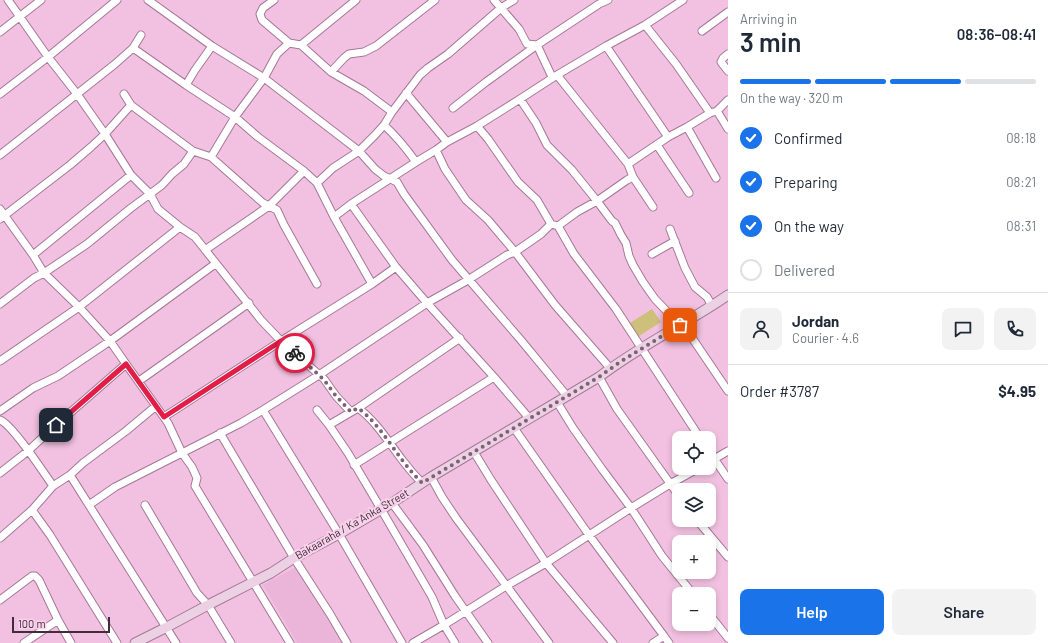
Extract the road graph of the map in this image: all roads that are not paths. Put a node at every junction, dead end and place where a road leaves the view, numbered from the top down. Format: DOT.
graph roads {
  1 [pos="8,0"];
  2 [pos="41,0"];
  3 [pos="117,0"];
  4 [pos="148,0"];
  5 [pos="274,0"];
  6 [pos="356,0"];
  7 [pos="435,0"];
  8 [pos="494,0"];
  9 [pos="514,0"];
  10 [pos="608,0"];
  11 [pos="684,0"];
  12 [pos="598,2"];
  13 [pos="501,8"];
  14 [pos="728,12"];
  15 [pos="20,16"];
  16 [pos="645,25"];
  17 [pos="702,30"];
  18 [pos="0,32"];
  19 [pos="141,35"];
  20 [pos="289,43"];
  21 [pos="301,45"];
  22 [pos="537,45"];
  23 [pos="212,46"];
  24 [pos="606,46"];
  25 [pos="133,48"];
  26 [pos="728,54"];
  27 [pos="48,57"];
  28 [pos="728,71"];
  29 [pos="331,72"];
  30 [pos="555,76"];
  31 [pos="264,78"];
  32 [pos="186,86"];
  33 [pos="0,94"];
  34 [pos="77,94"];
  35 [pos="124,94"];
  36 [pos="406,94"];
  37 [pos="520,99"];
  38 [pos="728,100"];
  39 [pos="131,105"];
  40 [pos="453,108"];
  41 [pos="392,112"];
  42 [pos="713,112"];
  43 [pos="235,117"];
  44 [pos="384,125"];
  45 [pos="477,126"];
  46 [pos="687,127"];
  47 [pos="728,129"];
  48 [pos="105,134"];
  49 [pos="668,137"];
  50 [pos="447,142"];
  51 [pos="657,144"];
  52 [pos="436,150"];
  53 [pos="193,151"];
  54 [pos="359,151"];
  55 [pos="0,155"];
  56 [pos="211,157"];
  57 [pos="416,162"];
  58 [pos="628,164"];
  59 [pos="304,171"];
  60 [pos="131,175"];
  61 [pos="634,177"];
  62 [pos="390,178"];
  63 [pos="716,178"];
  64 [pos="317,183"];
  65 [pos="688,193"];
  66 [pos="150,194"];
  67 [pos="597,201"];
  68 [pos="351,204"];
  69 [pos="269,206"];
  70 [pos="653,207"];
  71 [pos="0,209"];
  72 [pos="2,217"];
  73 [pos="334,217"];
  74 [pos="555,225"];
  75 [pos="180,227"];
  76 [pos="670,229"];
  77 [pos="675,241"];
  78 [pos="205,250"];
  79 [pos="515,252"];
  80 [pos="652,254"];
  81 [pos="33,255"];
  82 [pos="215,264"];
  83 [pos="396,267"];
  84 [pos="44,273"];
  85 [pos="468,280"];
  86 [pos="317,284"];
  87 [pos="372,284"];
  88 [pos="727,300"];
  89 [pos="427,303"];
  90 [pos="0,304"];
  91 [pos="249,304"];
  92 [pos="712,306"];
  93 [pos="79,307"];
  94 [pos="681,324"];
  95 [pos="460,338"];
  96 [pos="110,341"];
  97 [pos="281,341"];
  98 [pos="641,348"];
  99 [pos="0,361"];
  100 [pos="126,364"];
  101 [pos="610,368"];
  102 [pos="319,375"];
  103 [pos="494,377"];
  104 [pos="599,377"];
  105 [pos="139,381"];
  106 [pos="728,391"];
  107 [pos="566,396"];
  108 [pos="557,402"];
  109 [pos="156,406"];
  110 [pos="358,408"];
  111 [pos="263,410"];
  112 [pos="317,410"];
  113 [pos="0,411"];
  114 [pos="351,412"];
  115 [pos="164,417"];
  116 [pos="529,418"];
  117 [pos="0,420"];
  118 [pos="329,425"];
  119 [pos="514,428"];
  120 [pos="695,431"];
  121 [pos="220,433"];
  122 [pos="390,443"];
  123 [pos="28,451"];
  124 [pos="728,451"];
  125 [pos="182,452"];
  126 [pos="474,452"];
  127 [pos="716,458"];
  128 [pos="354,465"];
  129 [pos="716,466"];
  130 [pos="0,473"];
  131 [pos="70,475"];
  132 [pos="686,475"];
  133 [pos="431,477"];
  134 [pos="728,479"];
  135 [pos="422,483"];
  136 [pos="670,484"];
  137 [pos="53,486"];
  138 [pos="672,487"];
  139 [pos="392,503"];
  140 [pos="89,505"];
  141 [pos="145,505"];
  142 [pos="631,508"];
  143 [pos="381,509"];
  144 [pos="32,510"];
  145 [pos="703,527"];
  146 [pos="339,534"];
  147 [pos="589,535"];
  148 [pos="0,538"];
  149 [pos="294,558"];
  150 [pos="728,558"];
  151 [pos="546,563"];
  152 [pos="253,583"];
  153 [pos="506,586"];
  154 [pos="687,587"];
  155 [pos="0,600"];
  156 [pos="208,605"];
  157 [pos="466,611"];
  158 [pos="58,620"];
  159 [pos="716,623"];
  160 [pos="444,625"];
  161 [pos="167,627"];
  162 [pos="664,636"];
  163 [pos="728,638"];
  164 [pos="24,643"];
  165 [pos="71,643"];
  166 [pos="117,643"];
  167 [pos="135,643"];
  168 [pos="176,643"];
  169 [pos="231,643"];
  170 [pos="290,643"];
  171 [pos="348,643"];
  172 [pos="402,643"];
  173 [pos="413,643"];
  174 [pos="455,643"];
  175 [pos="488,643"];
  176 [pos="549,643"];
  177 [pos="613,643"];
  178 [pos="653,643"];
  179 [pos="669,643"];
  1 -- 15 [label="street"];
  2 -- 15 [label="street"];
  3 -- 27 [label="street"];
  4 -- 23 [label="street"];
  5 -- 20 [label="street"];
  6 -- 21 [label="street"];
  7 -- 29 [label="street"];
  8 -- 13 [label="street"];
  9 -- 13 [label="street"];
  10 -- 12 [label="street"];
  11 -- 16 [label="street"];
  12 -- 22 [label="street"];
  13 -- 22 [label="street"];
  13 -- 36 [label="street"];
  14 -- 17 [label="street"];
  15 -- 18 [label="street"];
  15 -- 27 [label="street"];
  16 -- 24 [label="street"];
  16 -- 42 [label="street"];
  19 -- 25 [label="street"];
  20 -- 21 [label="street"];
  20 -- 31 [label="street"];
  21 -- 29 [label="street"];
  22 -- 30 [label="street"];
  22 -- 40 [label="street"];
  23 -- 31 [label="street"];
  23 -- 32 [label="street"];
  24 -- 30 [label="street"];
  24 -- 49 [label="street"];
  25 -- 32 [label="street"];
  25 -- 34 [label="street"];
  26 -- 28 [label="street"];
  27 -- 33 [label="street"];
  27 -- 34 [label="street"];
  29 -- 41 [label="street"];
  30 -- 37 [label="street"];
  30 -- 58 [label="street"];
  31 -- 43 [label="street"];
  31 -- 54 [label="street"];
  32 -- 43 [label="street"];
  34 -- 48 [label="street"];
  34 -- 55 [label="street"];
  35 -- 39 [label="street"];
  36 -- 41 [label="street"];
  36 -- 50 [label="street"];
  37 -- 45 [label="street"];
  37 -- 67 [label="street"];
  38 -- 42 [label="street"];
  39 -- 48 [label="street"];
  39 -- 53 [label="street"];
  41 -- 44 [label="street"];
  42 -- 46 [label="street"];
  42 -- 47 [label="street"];
  43 -- 56 [label="street"];
  43 -- 59 [label="street"];
  44 -- 54 [label="street"];
  44 -- 57 [label="street"];
  45 -- 50 [label="street"];
  45 -- 74 [label="street"];
  46 -- 49 [label="street"];
  46 -- 63 [label="street"];
  48 -- 60 [label="street"];
  48 -- 72 [label="street"];
  49 -- 51 [label="street"];
  50 -- 52 [label="street"];
  51 -- 58 [label="street"];
  51 -- 65 [label="street"];
  52 -- 57 [label="street"];
  52 -- 79 [label="street"];
  53 -- 56 [label="street"];
  53 -- 66 [label="street"];
  54 -- 62 [label="street"];
  54 -- 64 [label="street"];
  56 -- 69 [label="street"];
  57 -- 62 [label="street"];
  58 -- 61 [label="street"];
  59 -- 64 [label="street"];
  59 -- 69 [label="street"];
  60 -- 66 [label="street"];
  60 -- 81 [label="street"];
  61 -- 67 [label="street"];
  61 -- 70 [label="street"];
  62 -- 68 [label="street"];
  62 -- 85 [label="street"];
  64 -- 73 [label="street"];
  66 -- 75 [label="street"];
  66 -- 84 [label="street"];
  67 -- 74 [label="street"];
  67 -- 94 [label="street"];
  68 -- 73 [label="street"];
  68 -- 83 [label="street"];
  69 -- 78 [label="street"];
  69 -- 86 [label="street"];
  71 -- 72 [label="street"];
  72 -- 81 [label="street"];
  73 -- 87 [label="street"];
  74 -- 79 [label="street"];
  74 -- 98 [label="street"];
  75 -- 78 [label="street"];
  75 -- 93 [label="street"];
  76 -- 77 [label="street"];
  77 -- 80 [label="street"];
  77 -- 92 [label="street"];
  78 -- 82 [label="street"];
  79 -- 85 [label="street"];
  79 -- 101 [label="street"];
  81 -- 84 [label="street"];
  82 -- 91 [label="street"];
  82 -- 96 [label="street"];
  83 -- 87 [label="street"];
  83 -- 89 [label="street"];
  84 -- 90 [label="street"];
  84 -- 93 [label="street"];
  85 -- 89 [label="street"];
  85 -- 107 [label="street"];
  87 -- 97 [label="street"];
  88 -- 92 [label="street, Bakaaraha / Ka Anka Street"];
  89 -- 95 [label="street"];
  89 -- 102 [label="street"];
  91 -- 97 [label="street"];
  91 -- 105 [label="street"];
  92 -- 94 [label="street, Bakaaraha / Ka Anka Street"];
  93 -- 96 [label="street"];
  93 -- 99 [label="street"];
  94 -- 98 [label="street, Bakaaraha / Ka Anka Street"];
  94 -- 106 [label="street"];
  95 -- 103 [label="street"];
  95 -- 110 [label="street"];
  96 -- 100 [label="street"];
  96 -- 113 [label="street"];
  97 -- 102 [label="street"];
  97 -- 115 [label="street"];
  98 -- 101 [label="street, Bakaaraha / Ka Anka Street"];
  98 -- 120 [label="street"];
  100 -- 105 [label="street"];
  100 -- 123 [label="street"];
  101 -- 104 [label="street, Bakaaraha / Ka Anka Street"];
  102 -- 111 [label="street"];
  102 -- 114 [label="street"];
  103 -- 116 [label="street"];
  103 -- 122 [label="street"];
  104 -- 107 [label="street, Bakaaraha / Ka Anka Street"];
  104 -- 136 [label="street"];
  105 -- 109 [label="street"];
  107 -- 108 [label="street, Bakaaraha / Ka Anka Street"];
  108 -- 116 [label="street, Bakaaraha / Ka Anka Street"];
  108 -- 142 [label="street"];
  109 -- 115 [label="street"];
  109 -- 131 [label="street"];
  110 -- 114 [label="street"];
  110 -- 122 [label="street"];
  111 -- 121 [label="street"];
  111 -- 146 [label="street"];
  112 -- 118 [label="street"];
  114 -- 118 [label="street"];
  115 -- 125 [label="street"];
  116 -- 119 [label="street, Bakaaraha / Ka Anka Street"];
  117 -- 123 [label="street"];
  118 -- 128 [label="street"];
  119 -- 126 [label="street, Bakaaraha / Ka Anka Street"];
  119 -- 147 [label="street"];
  121 -- 125 [label="street"];
  121 -- 149 [label="street"];
  122 -- 128 [label="street"];
  122 -- 135 [label="street"];
  123 -- 130 [label="street"];
  123 -- 137 [label="street"];
  124 -- 127 [label="street"];
  125 -- 140 [label="street"];
  125 -- 152 [label="street"];
  126 -- 133 [label="street, Bakaaraha / Ka Anka Street"];
  126 -- 151 [label="street"];
  128 -- 143 [label="street"];
  129 -- 134 [label="street"];
  131 -- 137 [label="street"];
  131 -- 140 [label="street"];
  132 -- 136 [label="street"];
  133 -- 135 [label="street, Bakaaraha / Ka Anka Street"];
  133 -- 153 [label="street"];
  135 -- 139 [label="street, Bakaaraha / Ka Anka Street"];
  136 -- 138 [label="street"];
  136 -- 142 [label="street"];
  137 -- 144 [label="street"];
  139 -- 143 [label="street, Bakaaraha / Ka Anka Street"];
  139 -- 157 [label="street"];
  140 -- 161 [label="street"];
  141 -- 156 [label="street"];
  142 -- 147 [label="street"];
  142 -- 154 [label="street"];
  143 -- 146 [label="street, Bakaaraha / Ka Anka Street"];
  143 -- 160 [label="street"];
  144 -- 148 [label="street"];
  144 -- 166 [label="street"];
  145 -- 150 [label="street"];
  146 -- 149 [label="street, Bakaaraha / Ka Anka Street"];
  146 -- 172 [label="street"];
  147 -- 151 [label="street"];
  147 -- 162 [label="street"];
  149 -- 152 [label="street, Bakaaraha / Ka Anka Street"];
  149 -- 171 [label="street"];
  151 -- 153 [label="street"];
  151 -- 177 [label="street"];
  152 -- 156 [label="street, Bakaaraha / Ka Anka Street"];
  152 -- 170 [label="street"];
  153 -- 157 [label="street"];
  153 -- 176 [label="street"];
  155 -- 158 [label="street"];
  156 -- 161 [label="street, Bakaaraha / Ka Anka Street"];
  156 -- 169 [label="street"];
  157 -- 160 [label="street"];
  157 -- 175 [label="street"];
  158 -- 164 [label="street"];
  158 -- 165 [label="street"];
  159 -- 163 [label="street"];
  160 -- 173 [label="street"];
  160 -- 174 [label="street"];
  161 -- 167 [label="street, Bakaaraha / Ka Anka Street"];
  161 -- 168 [label="street"];
  162 -- 178 [label="street"];
  162 -- 179 [label="street"];
}
